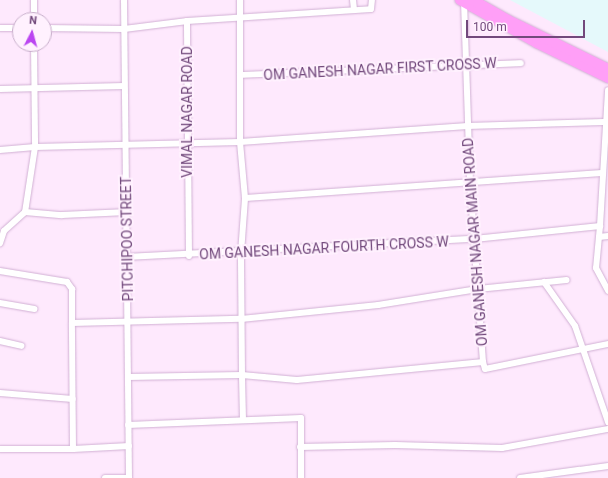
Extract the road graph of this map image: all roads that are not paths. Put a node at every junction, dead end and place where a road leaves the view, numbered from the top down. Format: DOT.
graph roads {
  1 [pos="34,0"];
  2 [pos="124,0"];
  3 [pos="240,0"];
  4 [pos="353,0"];
  5 [pos="372,0"];
  6 [pos="466,1"];
  7 [pos="354,9"];
  8 [pos="34,12"];
  9 [pos="240,16"];
  10 [pos="187,21"];
  11 [pos="0,28"];
  12 [pos="12,28"];
  13 [pos="52,28"];
  14 [pos="124,28"];
  15 [pos="34,52"];
  16 [pos="521,63"];
  17 [pos="464,66"];
  18 [pos="608,69"];
  19 [pos="240,75"];
  20 [pos="608,78"];
  21 [pos="124,86"];
  22 [pos="34,88"];
  23 [pos="0,89"];
  24 [pos="608,90"];
  25 [pos="604,122"];
  26 [pos="468,126"];
  27 [pos="186,142"];
  28 [pos="240,142"];
  29 [pos="125,146"];
  30 [pos="35,147"];
  31 [pos="0,150"];
  32 [pos="602,173"];
  33 [pos="470,182"];
  34 [pos="245,198"];
  35 [pos="25,212"];
  36 [pos="127,212"];
  37 [pos="600,226"];
  38 [pos="2,232"];
  39 [pos="608,236"];
  40 [pos="599,237"];
  41 [pos="474,239"];
  42 [pos="0,243"];
  43 [pos="241,253"];
  44 [pos="189,256"];
  45 [pos="126,257"];
  46 [pos="0,271"];
  47 [pos="567,280"];
  48 [pos="544,282"];
  49 [pos="478,289"];
  50 [pos="608,291"];
  51 [pos="0,303"];
  52 [pos="34,309"];
  53 [pos="241,320"];
  54 [pos="128,321"];
  55 [pos="72,323"];
  56 [pos="0,341"];
  57 [pos="608,344"];
  58 [pos="21,346"];
  59 [pos="583,348"];
  60 [pos="483,362"];
  61 [pos="242,374"];
  62 [pos="128,377"];
  63 [pos="0,393"];
  64 [pos="608,395"];
  65 [pos="600,397"];
  66 [pos="72,399"];
  67 [pos="243,420"];
  68 [pos="608,422"];
  69 [pos="128,425"];
  70 [pos="608,429"];
  71 [pos="129,446"];
  72 [pos="300,446"];
  73 [pos="0,449"];
  74 [pos="73,449"];
  75 [pos="608,466"];
  76 [pos="105,478"];
  77 [pos="129,478"];
  78 [pos="301,478"];
  79 [pos="520,478"];
  1 -- 8 [label="street"];
  2 -- 14 [label="street, PITCHIPOO STREET"];
  3 -- 9 [label="street"];
  4 -- 7 [label="street"];
  5 -- 7 [label="street"];
  6 -- 17 [label="street, OM GANESH NAGAR MAIN ROAD"];
  6 -- 18 [label="main road"];
  6 -- 20 [label="main road"];
  7 -- 9 [label="street"];
  9 -- 10 [label="street"];
  9 -- 19 [label="street"];
  10 -- 14 [label="street"];
  10 -- 27 [label="street, VIMAL NAGAR ROAD"];
  11 -- 12 [label="street"];
  13 -- 14 [label="street"];
  14 -- 21 [label="street, PITCHIPOO STREET"];
  15 -- 22 [label="street"];
  16 -- 17 [label="street, OM GANESH NAGAR FIRST CROSS W"];
  17 -- 19 [label="street, OM GANESH NAGAR FIRST CROSS W"];
  17 -- 26 [label="street, OM GANESH NAGAR MAIN ROAD"];
  19 -- 28 [label="street"];
  21 -- 22 [label="street"];
  21 -- 29 [label="street, PITCHIPOO STREET"];
  22 -- 23 [label="street"];
  22 -- 30 [label="street"];
  24 -- 25 [label="street"];
  25 -- 26 [label="street"];
  25 -- 32 [label="street"];
  26 -- 28 [label="street"];
  26 -- 33 [label="street, OM GANESH NAGAR MAIN ROAD"];
  27 -- 28 [label="street"];
  27 -- 29 [label="street"];
  27 -- 44 [label="street, VIMAL NAGAR ROAD"];
  28 -- 34 [label="street"];
  29 -- 30 [label="street"];
  29 -- 36 [label="street, PITCHIPOO STREET"];
  30 -- 31 [label="street"];
  30 -- 35 [label="street"];
  32 -- 33 [label="street"];
  32 -- 37 [label="street"];
  33 -- 34 [label="street"];
  33 -- 41 [label="street, OM GANESH NAGAR MAIN ROAD"];
  34 -- 43 [label="street"];
  35 -- 36 [label="street"];
  35 -- 38 [label="street"];
  36 -- 45 [label="street, PITCHIPOO STREET"];
  37 -- 40 [label="street"];
  37 -- 41 [label="street, OM GANESH NAGAR FOURTH CROSS W"];
  38 -- 42 [label="street"];
  39 -- 40 [label="street"];
  40 -- 50 [label="street"];
  41 -- 43 [label="street, OM GANESH NAGAR FOURTH CROSS W"];
  41 -- 49 [label="street, OM GANESH NAGAR MAIN ROAD"];
  43 -- 44 [label="street, OM GANESH NAGAR FOURTH CROSS W"];
  43 -- 53 [label="street"];
  44 -- 45 [label="street, OM GANESH NAGAR FOURTH CROSS W"];
  45 -- 54 [label="street, PITCHIPOO STREET"];
  46 -- 55 [label="street"];
  47 -- 48 [label="street"];
  48 -- 49 [label="street"];
  48 -- 59 [label="street"];
  49 -- 53 [label="street"];
  49 -- 60 [label="street, OM GANESH NAGAR MAIN ROAD"];
  51 -- 52 [label="street"];
  53 -- 54 [label="street"];
  53 -- 61 [label="street"];
  54 -- 55 [label="street"];
  54 -- 62 [label="street, PITCHIPOO STREET"];
  55 -- 66 [label="street"];
  56 -- 58 [label="street"];
  57 -- 59 [label="street"];
  59 -- 60 [label="street"];
  59 -- 65 [label="street"];
  60 -- 61 [label="street, OM GANESH NAGAR MAIN ROAD"];
  61 -- 62 [label="street, OM GANESH NAGAR MAIN ROAD"];
  61 -- 67 [label="street"];
  62 -- 69 [label="street, PITCHIPOO STREET"];
  63 -- 66 [label="street"];
  64 -- 65 [label="street"];
  65 -- 68 [label="street"];
  66 -- 74 [label="street"];
  67 -- 69 [label="street"];
  67 -- 72 [label="street"];
  69 -- 71 [label="street, PITCHIPOO STREET"];
  70 -- 72 [label="street"];
  71 -- 74 [label="street"];
  71 -- 77 [label="street, PITCHIPOO STREET"];
  72 -- 78 [label="street"];
  73 -- 74 [label="street"];
  75 -- 79 [label="street"];
  76 -- 77 [label="street"];
}
